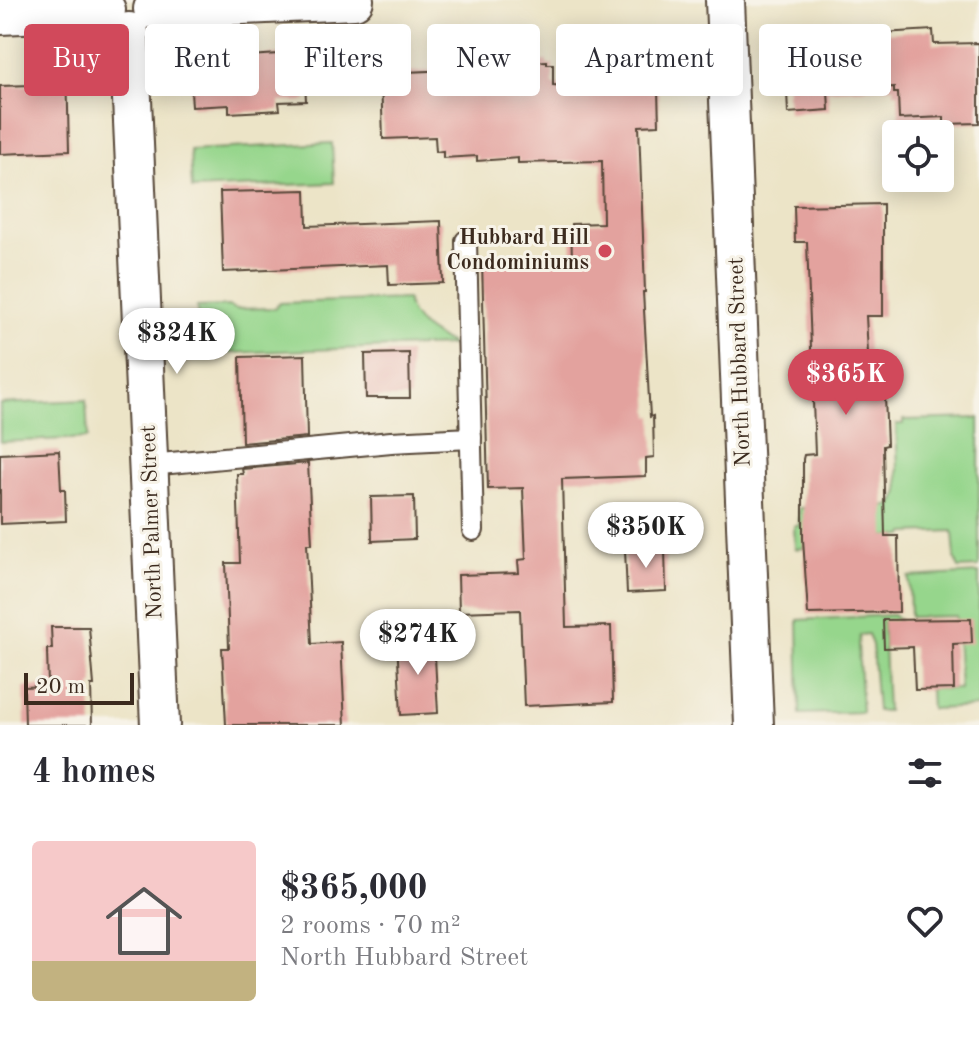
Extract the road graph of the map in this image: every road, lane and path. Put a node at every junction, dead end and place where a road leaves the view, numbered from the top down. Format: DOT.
graph roads {
  1 [pos="354,0"];
  2 [pos="725,0"];
  3 [pos="129,10"];
  4 [pos="0,15"];
  5 [pos="466,241"];
  6 [pos="471,438"];
  7 [pos="150,465"];
  8 [pos="473,530"];
  9 [pos="160,725"];
  10 [pos="754,725"];
  1 -- 3 [label="street"];
  2 -- 10 [label="street, North Hubbard Street"];
  3 -- 4 [label="street"];
  3 -- 7 [label="street, North Palmer Street"];
  5 -- 6 [label="lane"];
  6 -- 7 [label="lane"];
  6 -- 8 [label="lane"];
  7 -- 9 [label="street, North Palmer Street"];
}
